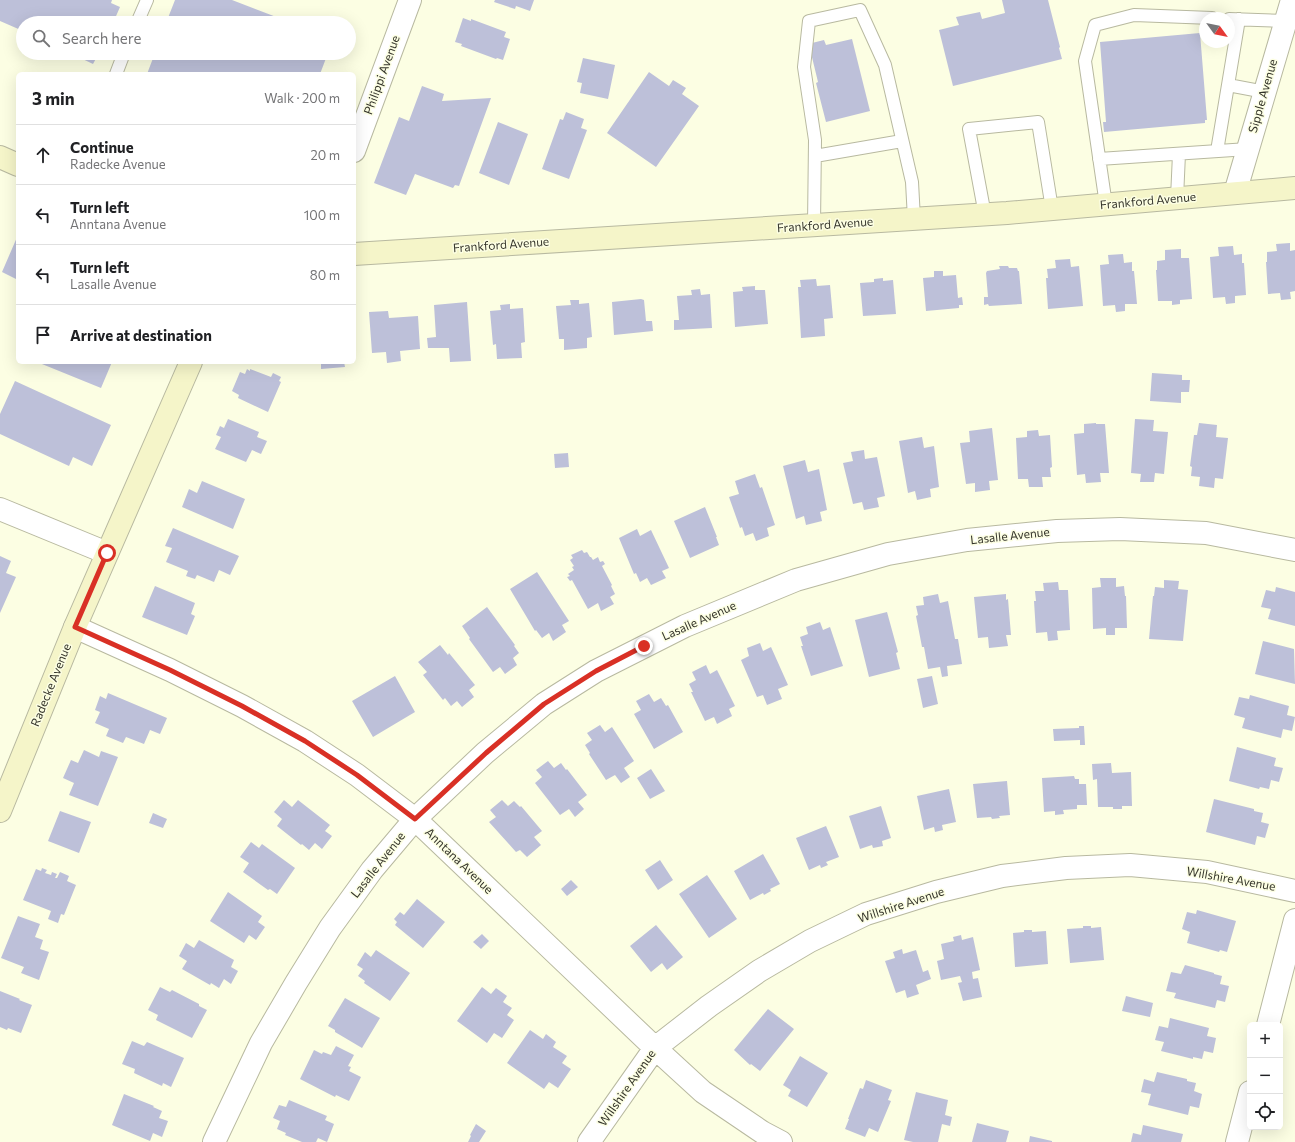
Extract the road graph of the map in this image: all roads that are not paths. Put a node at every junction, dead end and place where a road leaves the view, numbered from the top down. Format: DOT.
graph roads {
  1 [pos="147,0"];
  2 [pos="410,0"];
  3 [pos="1292,0"];
  4 [pos="140,16"];
  5 [pos="1199,18"];
  6 [pos="1235,19"];
  7 [pos="1286,20"];
  8 [pos="1231,48"];
  9 [pos="121,60"];
  10 [pos="117,72"];
  11 [pos="1228,85"];
  12 [pos="1265,92"];
  13 [pos="902,140"];
  14 [pos="356,146"];
  15 [pos="1248,149"];
  16 [pos="1217,151"];
  17 [pos="1180,154"];
  18 [pos="815,156"];
  19 [pos="0,157"];
  20 [pos="1100,159"];
  21 [pos="16,164"];
  22 [pos="1295,188"];
  23 [pos="1235,193"];
  24 [pos="1177,198"];
  25 [pos="1106,205"];
  26 [pos="1052,209"];
  27 [pos="985,215"];
  28 [pos="914,219"];
  29 [pos="814,226"];
  30 [pos="356,254"];
  31 [pos="190,364"];
  32 [pos="0,509"];
  33 [pos="1295,550"];
  34 [pos="107,553"];
  35 [pos="75,627"];
  36 [pos="0,811"];
  37 [pos="415,819"];
  38 [pos="1295,891"];
  39 [pos="1295,920"];
  40 [pos="1269,1022"];
  41 [pos="654,1048"];
  42 [pos="1249,1094"];
  43 [pos="214,1142"];
  44 [pos="589,1142"];
  45 [pos="780,1142"];
  46 [pos="1237,1142"];
  1 -- 4 [label="lane"];
  2 -- 14 [label="street, Philippi Avenue"];
  3 -- 7 [label="street, Sipple Avenue"];
  5 -- 20 [label="lane"];
  6 -- 7 [label="lane"];
  7 -- 12 [label="street, Sipple Avenue"];
  8 -- 11 [label="lane"];
  9 -- 10 [label="lane"];
  11 -- 12 [label="lane"];
  11 -- 16 [label="lane"];
  12 -- 15 [label="street, Sipple Avenue"];
  13 -- 18 [label="lane"];
  13 -- 18 [label="lane"];
  13 -- 28 [label="lane"];
  15 -- 16 [label="lane"];
  15 -- 23 [label="street, Sipple Avenue"];
  16 -- 17 [label="lane"];
  17 -- 20 [label="lane"];
  17 -- 24 [label="lane"];
  18 -- 29 [label="lane"];
  19 -- 21 [label="street"];
  20 -- 25 [label="lane"];
  22 -- 23 [label="street, Frankford Avenue"];
  23 -- 24 [label="street, Frankford Avenue"];
  24 -- 25 [label="street, Frankford Avenue"];
  25 -- 26 [label="street, Frankford Avenue"];
  26 -- 27 [label="street, Frankford Avenue"];
  26 -- 27 [label="lane"];
  27 -- 28 [label="street, Frankford Avenue"];
  28 -- 29 [label="street, Frankford Avenue"];
  29 -- 30 [label="street, Frankford Avenue"];
  31 -- 34 [label="street, Radecke Avenue"];
  32 -- 34 [label="street"];
  33 -- 37 [label="street, Lasalle Avenue"];
  34 -- 35 [label="street, Radecke Avenue"];
  35 -- 36 [label="street, Radecke Avenue"];
  35 -- 37 [label="street, Anntana Avenue"];
  37 -- 41 [label="street, Anntana Avenue"];
  37 -- 43 [label="street, Lasalle Avenue"];
  38 -- 41 [label="street, Willshire Avenue"];
  39 -- 40 [label="street"];
  41 -- 44 [label="street, Willshire Avenue"];
  41 -- 45 [label="street, Anntana Avenue"];
  42 -- 46 [label="street"];
}
